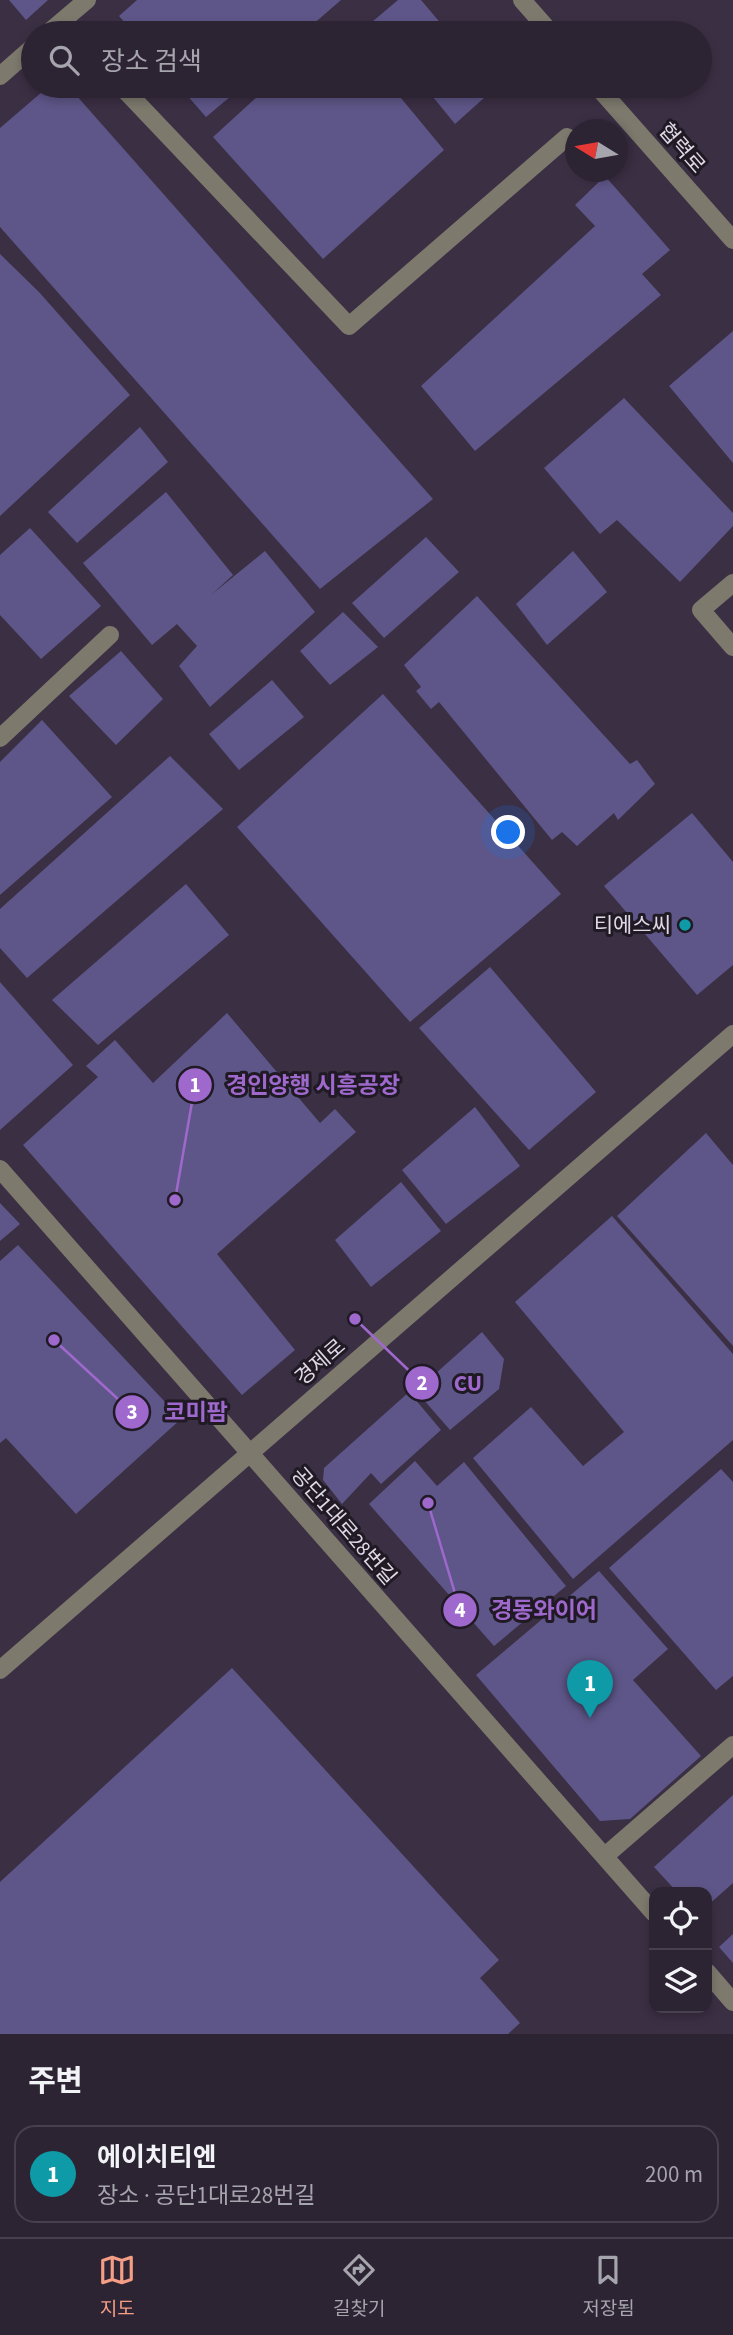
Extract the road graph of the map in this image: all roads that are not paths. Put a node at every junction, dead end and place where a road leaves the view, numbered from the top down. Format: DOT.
graph roads {
  1 [pos="86,0"];
  2 [pos="522,0"];
  3 [pos="68,21"];
  4 [pos="540,21"];
  5 [pos="21,58"];
  6 [pos="0,76"];
  7 [pos="132,98"];
  8 [pos="608,98"];
  9 [pos="565,139"];
  10 [pos="733,240"];
  11 [pos="733,583"];
  12 [pos="110,635"];
  13 [pos="733,647"];
  14 [pos="0,738"];
  15 [pos="733,1034"];
  16 [pos="0,1169"];
  17 [pos="250,1453"];
  18 [pos="0,1670"];
  19 [pos="733,1745"];
  20 [pos="605,1856"];
  21 [pos="649,1907"];
  22 [pos="712,1978"];
  23 [pos="733,2002"];
  1 -- 3 [label="street"];
  2 -- 4 [label="street"];
  5 -- 6 [label="street"];
  7 -- 9 [label="street"];
  8 -- 10 [label="street, 협력로"];
  11 -- 13 [label="street"];
  12 -- 14 [label="street"];
  15 -- 17 [label="street, 경제로"];
  16 -- 17 [label="street, 공단1대로28번길"];
  17 -- 18 [label="street, 경제로"];
  17 -- 20 [label="street, 공단1대로28번길"];
  19 -- 20 [label="street"];
  20 -- 21 [label="street, 공단1대로28번길"];
  22 -- 23 [label="street"];
}
